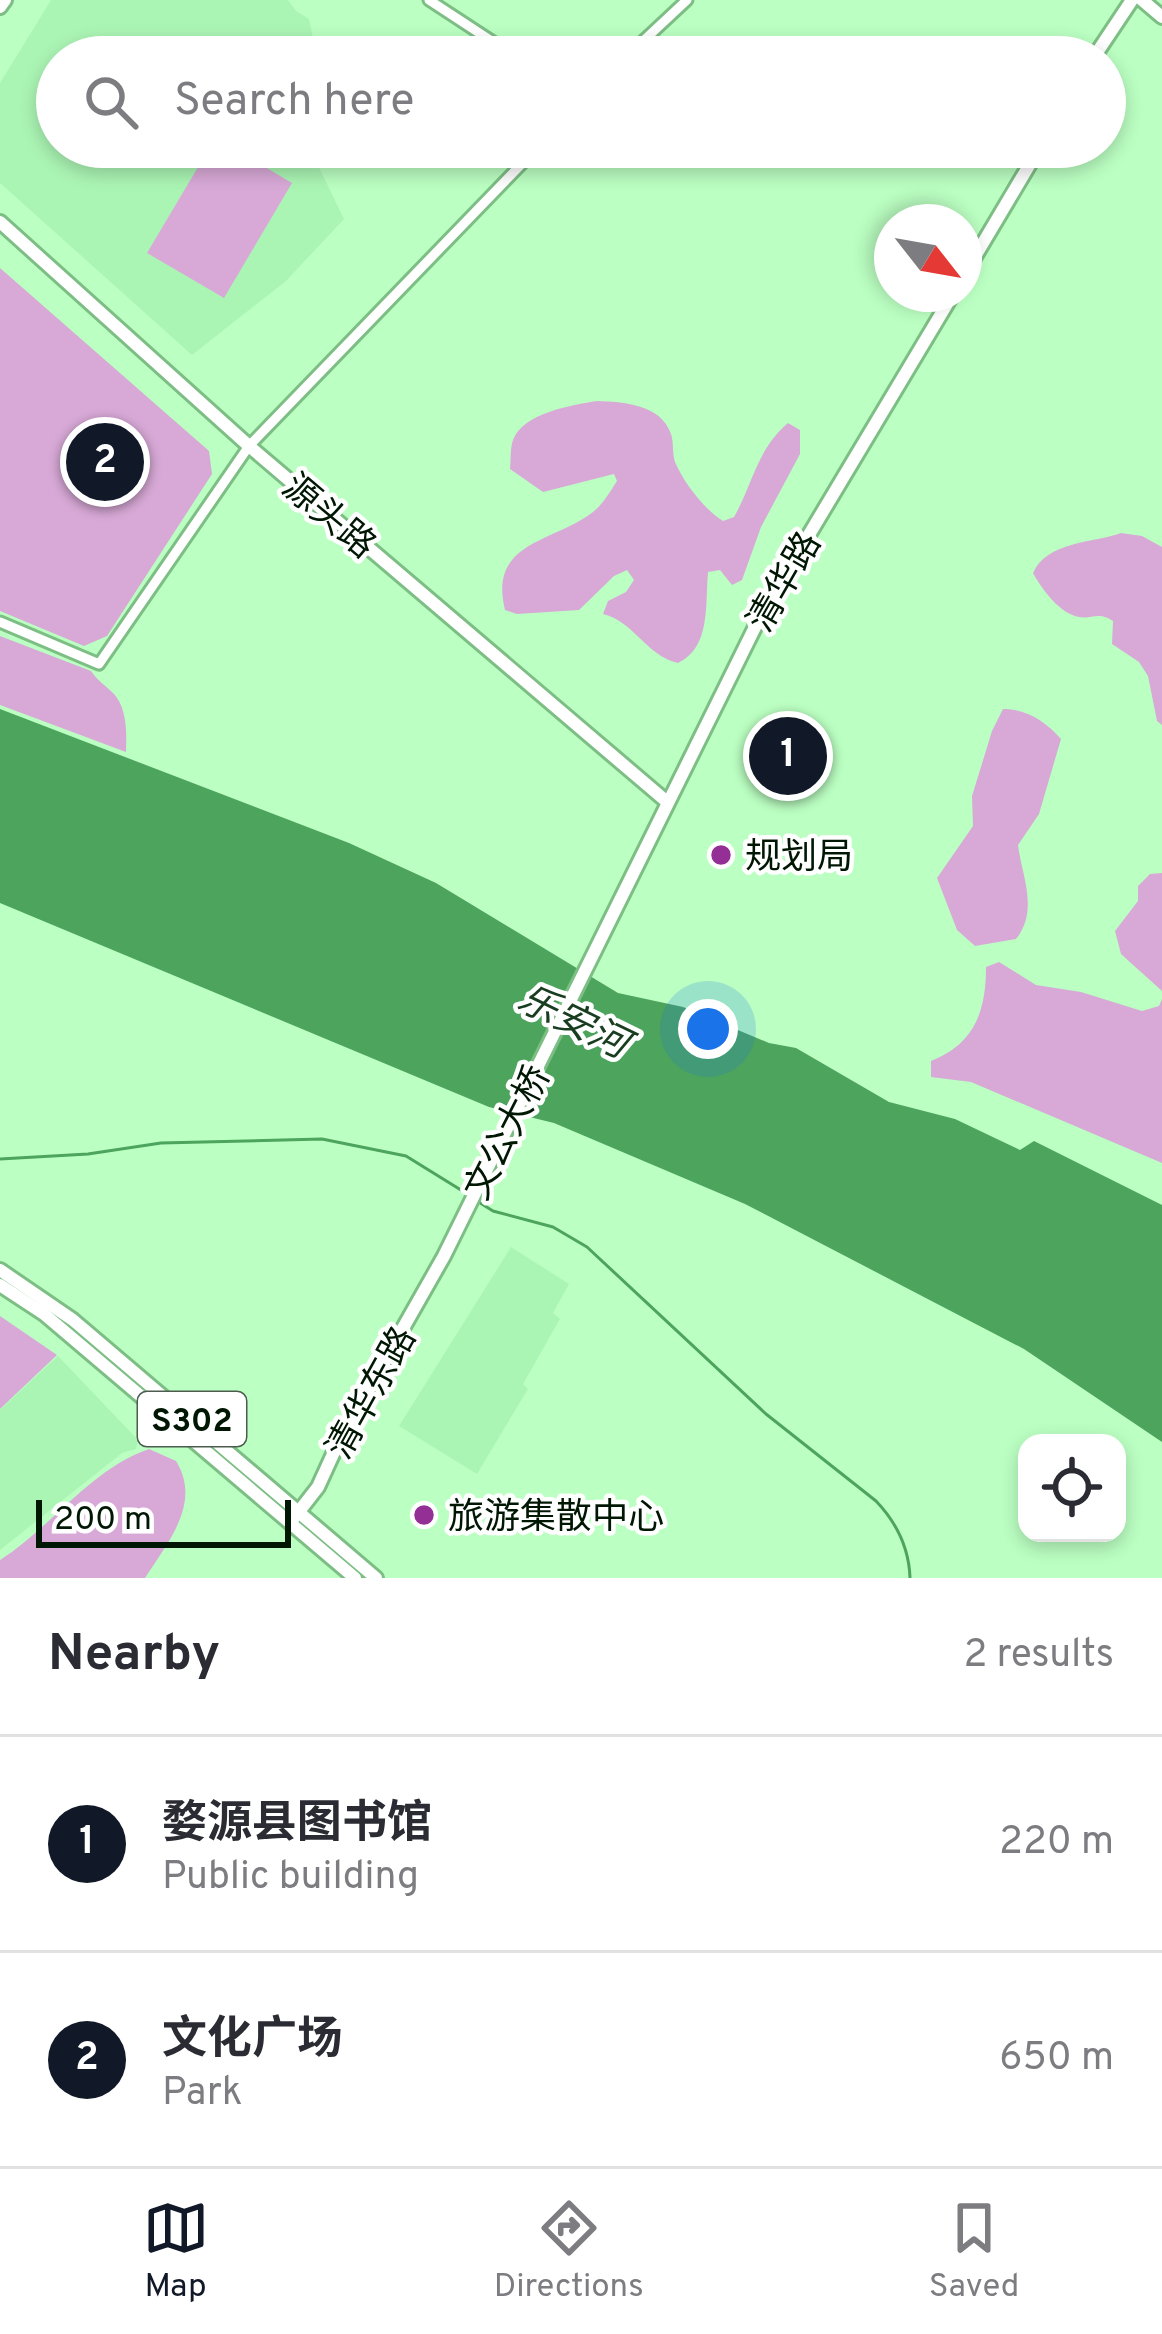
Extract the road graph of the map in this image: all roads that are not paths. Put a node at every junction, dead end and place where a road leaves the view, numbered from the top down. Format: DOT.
graph roads {
  1 [pos="429,0"];
  2 [pos="687,0"];
  3 [pos="1132,0"];
  4 [pos="1142,0"];
  5 [pos="1162,17"];
  6 [pos="484,36"];
  7 [pos="648,36"];
  8 [pos="1108,36"];
  9 [pos="518,168"];
  10 [pos="1028,168"];
  11 [pos="0,223"];
  12 [pos="982,245"];
  13 [pos="941,312"];
  14 [pos="249,446"];
  15 [pos="0,622"];
  16 [pos="666,801"];
  17 [pos="632,878"];
  18 [pos="444,1256"];
  19 [pos="0,1270"];
  20 [pos="0,1285"];
  21 [pos="294,1517"];
  22 [pos="355,1578"];
  23 [pos="376,1578"];
  1 -- 6 [label="street"];
  2 -- 7 [label="street"];
  3 -- 8 [label="main road"];
  4 -- 5 [label="main road"];
  9 -- 14 [label="street"];
  10 -- 12 [label="main road"];
  11 -- 14 [label="main road, 源头路"];
  13 -- 16 [label="main road, 清华路"];
  14 -- 15 [label="street"];
  14 -- 16 [label="main road, 源头路"];
  16 -- 17 [label="main road, 清华路"];
  17 -- 18 [label="main road, 文公大桥"];
  18 -- 21 [label="main road, 清华东路"];
  19 -- 21 [label="main road, S302"];
  20 -- 21 [label="main road, S302"];
  21 -- 22 [label="main road, S302"];
  21 -- 23 [label="main road, S302"];
}
